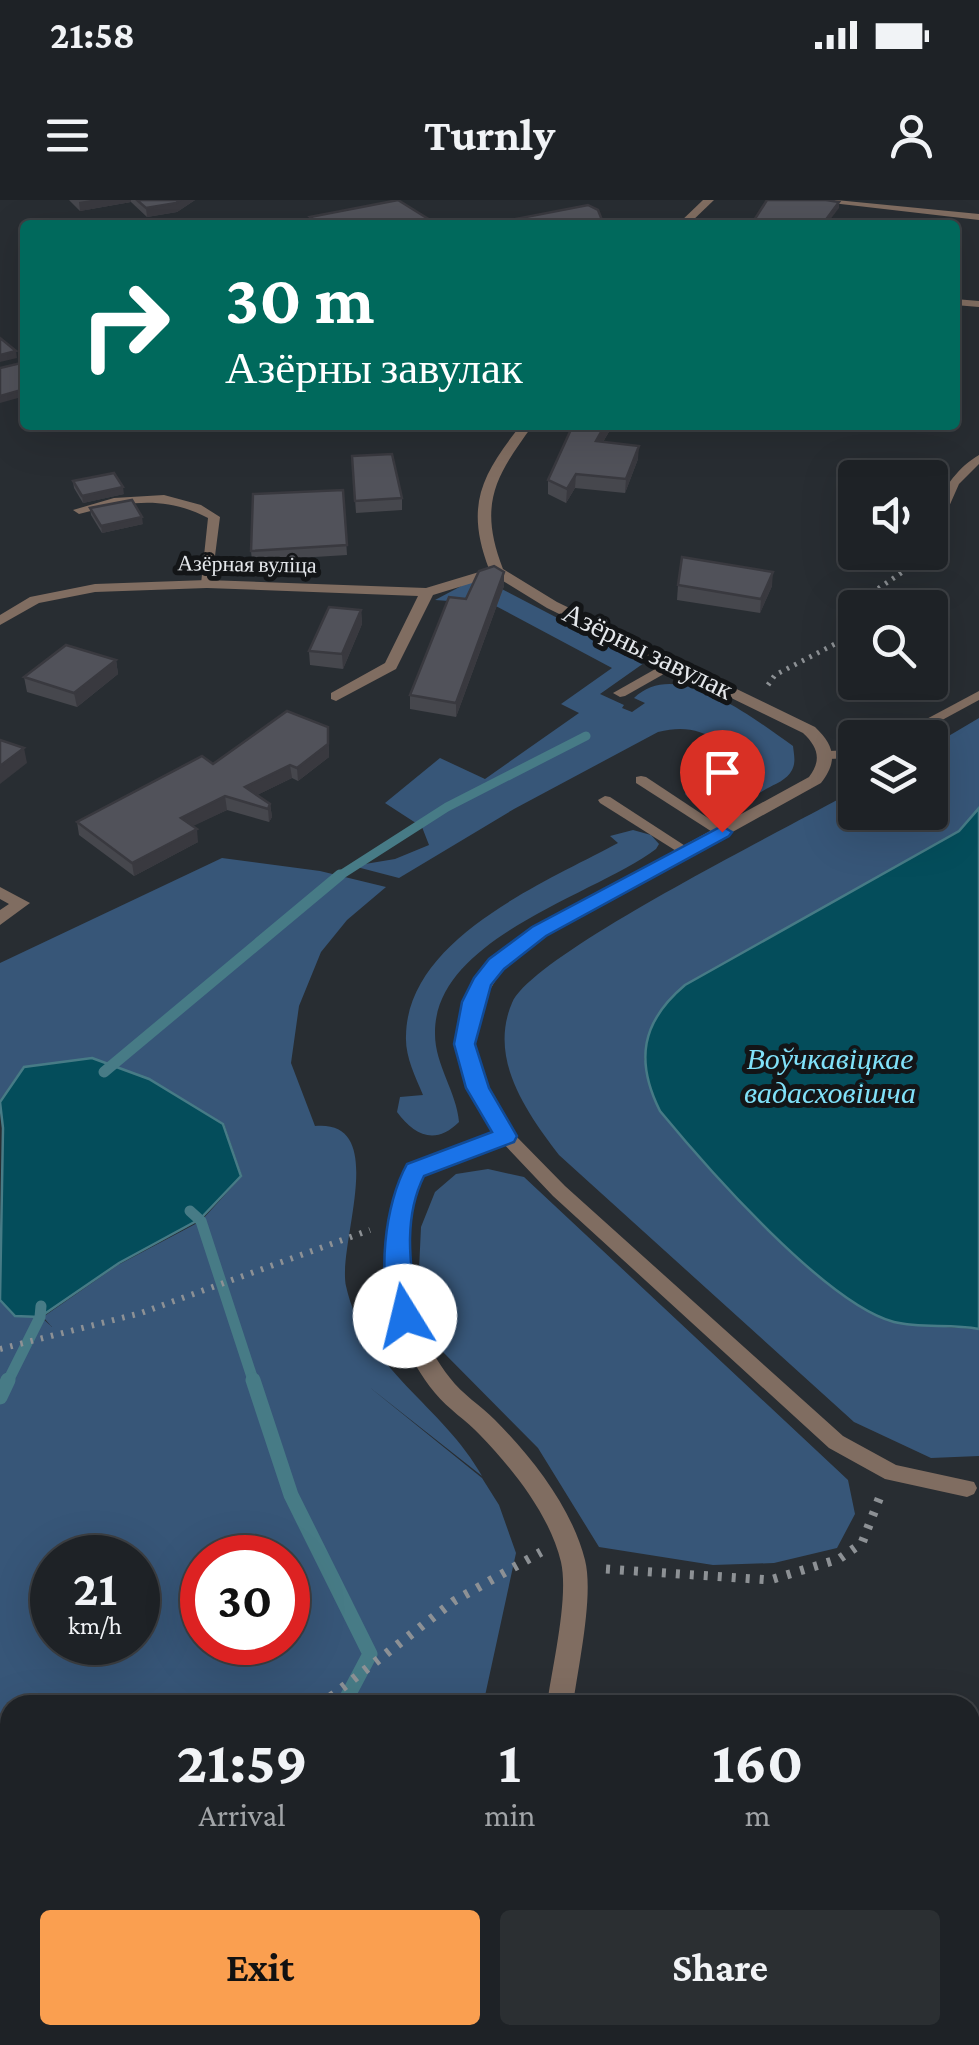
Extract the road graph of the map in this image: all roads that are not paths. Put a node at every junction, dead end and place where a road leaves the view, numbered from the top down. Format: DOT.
graph roads {
  1 [pos="709,200"];
  2 [pos="810,200"];
  3 [pos="979,217"];
  4 [pos="687,220"];
  5 [pos="523,430"];
  6 [pos="979,458"];
  7 [pos="948,496"];
  8 [pos="79,510"];
  9 [pos="497,571"];
  10 [pos="207,584"];
  11 [pos="427,592"];
  12 [pos="0,622"];
  13 [pos="673,663"];
  14 [pos="620,692"];
  15 [pos="336,696"];
  16 [pos="979,696"];
  17 [pos="933,720"];
  18 [pos="828,754"];
  19 [pos="838,754"];
  20 [pos="641,780"];
  21 [pos="605,800"];
  22 [pos="722,832"];
  23 [pos="686,851"];
  24 [pos="0,892"];
  25 [pos="0,919"];
  26 [pos="506,1136"];
  27 [pos="967,1488"];
  28 [pos="561,1695"];
  1 -- 4 [label="street"];
  2 -- 3 [label="lane"];
  5 -- 9 [label="street"];
  6 -- 7 [label="lane"];
  8 -- 10 [label="lane"];
  9 -- 11 [label="street, Азёрная вуліца"];
  9 -- 13 [label="street, Азёрны завулак"];
  10 -- 11 [label="street, Азёрная вуліца"];
  10 -- 12 [label="street, Азёрная вуліца"];
  11 -- 15 [label="street"];
  13 -- 14 [label="lane"];
  13 -- 18 [label="street, Азёрны завулак"];
  16 -- 17 [label="lane"];
  18 -- 19 [label="lane"];
  18 -- 22 [label="street"];
  20 -- 22 [label="lane"];
  21 -- 23 [label="lane"];
  22 -- 23 [label="street"];
  23 -- 26 [label="street"];
  24 -- 25 [label="street"];
  26 -- 27 [label="lane"];
  26 -- 28 [label="street"];
}
